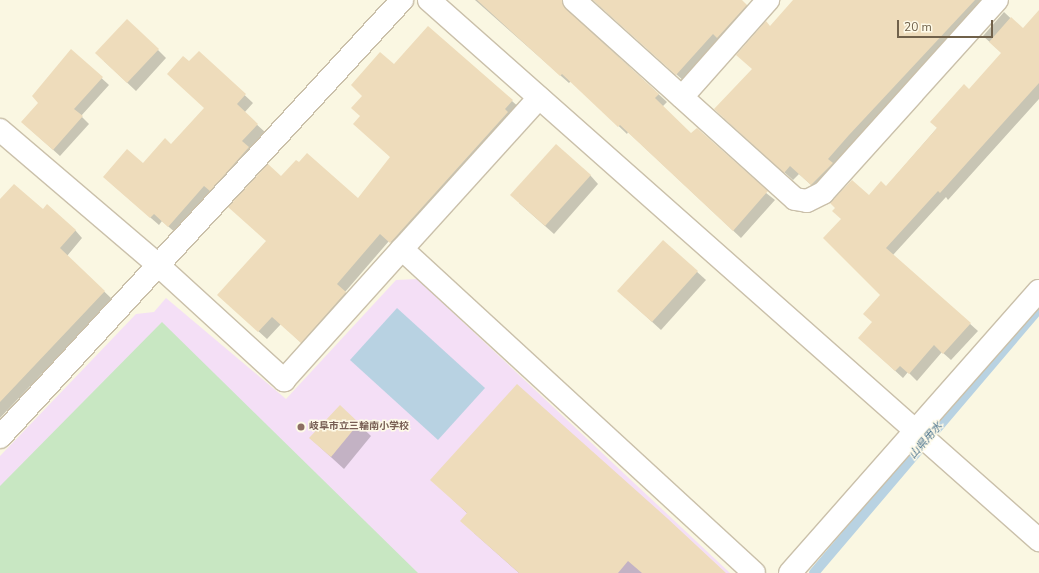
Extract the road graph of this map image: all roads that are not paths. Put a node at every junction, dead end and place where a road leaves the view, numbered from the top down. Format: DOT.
graph roads {
  1 [pos="402,0"];
  2 [pos="429,0"];
  3 [pos="574,0"];
  4 [pos="768,0"];
  5 [pos="997,0"];
  6 [pos="682,97"];
  7 [pos="539,98"];
  8 [pos="0,130"];
  9 [pos="402,249"];
  10 [pos="158,265"];
  11 [pos="1039,291"];
  12 [pos="0,437"];
  13 [pos="927,439"];
  14 [pos="1039,540"];
  15 [pos="754,573"];
  16 [pos="790,573"];
  1 -- 10 [label="street"];
  2 -- 7 [label="street"];
  3 -- 6 [label="street"];
  4 -- 6 [label="street"];
  5 -- 6 [label="street"];
  7 -- 9 [label="street"];
  7 -- 13 [label="street"];
  8 -- 10 [label="street"];
  9 -- 10 [label="street"];
  9 -- 15 [label="street"];
  10 -- 12 [label="street"];
  11 -- 13 [label="street"];
  13 -- 14 [label="street"];
  13 -- 16 [label="street"];
}
